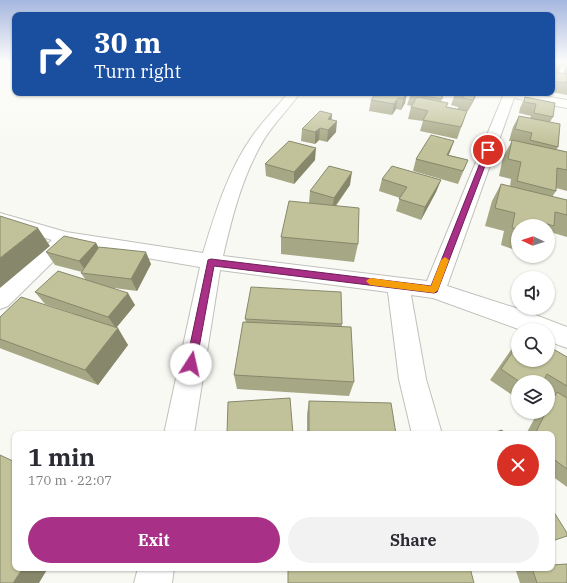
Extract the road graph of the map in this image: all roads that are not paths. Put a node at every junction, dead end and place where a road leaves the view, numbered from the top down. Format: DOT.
graph roads {
  1 [pos="292,96"];
  2 [pos="507,96"];
  3 [pos="524,96"];
  4 [pos="567,104"];
  5 [pos="0,219"];
  6 [pos="66,238"];
  7 [pos="211,262"];
  8 [pos="398,285"];
  9 [pos="434,290"];
  10 [pos="0,300"];
  11 [pos="530,323"];
  12 [pos="555,333"];
  13 [pos="567,338"];
  14 [pos="179,431"];
  15 [pos="426,431"];
  16 [pos="155,571"];
  17 [pos="153,583"];
  1 -- 7 [label="street"];
  2 -- 9 [label="street"];
  3 -- 4 [label="street"];
  5 -- 6 [label="street"];
  6 -- 7 [label="street"];
  6 -- 10 [label="street"];
  7 -- 8 [label="street"];
  7 -- 14 [label="street"];
  8 -- 9 [label="street"];
  8 -- 15 [label="street"];
  9 -- 11 [label="street"];
  12 -- 13 [label="street"];
  16 -- 17 [label="street"];
}
